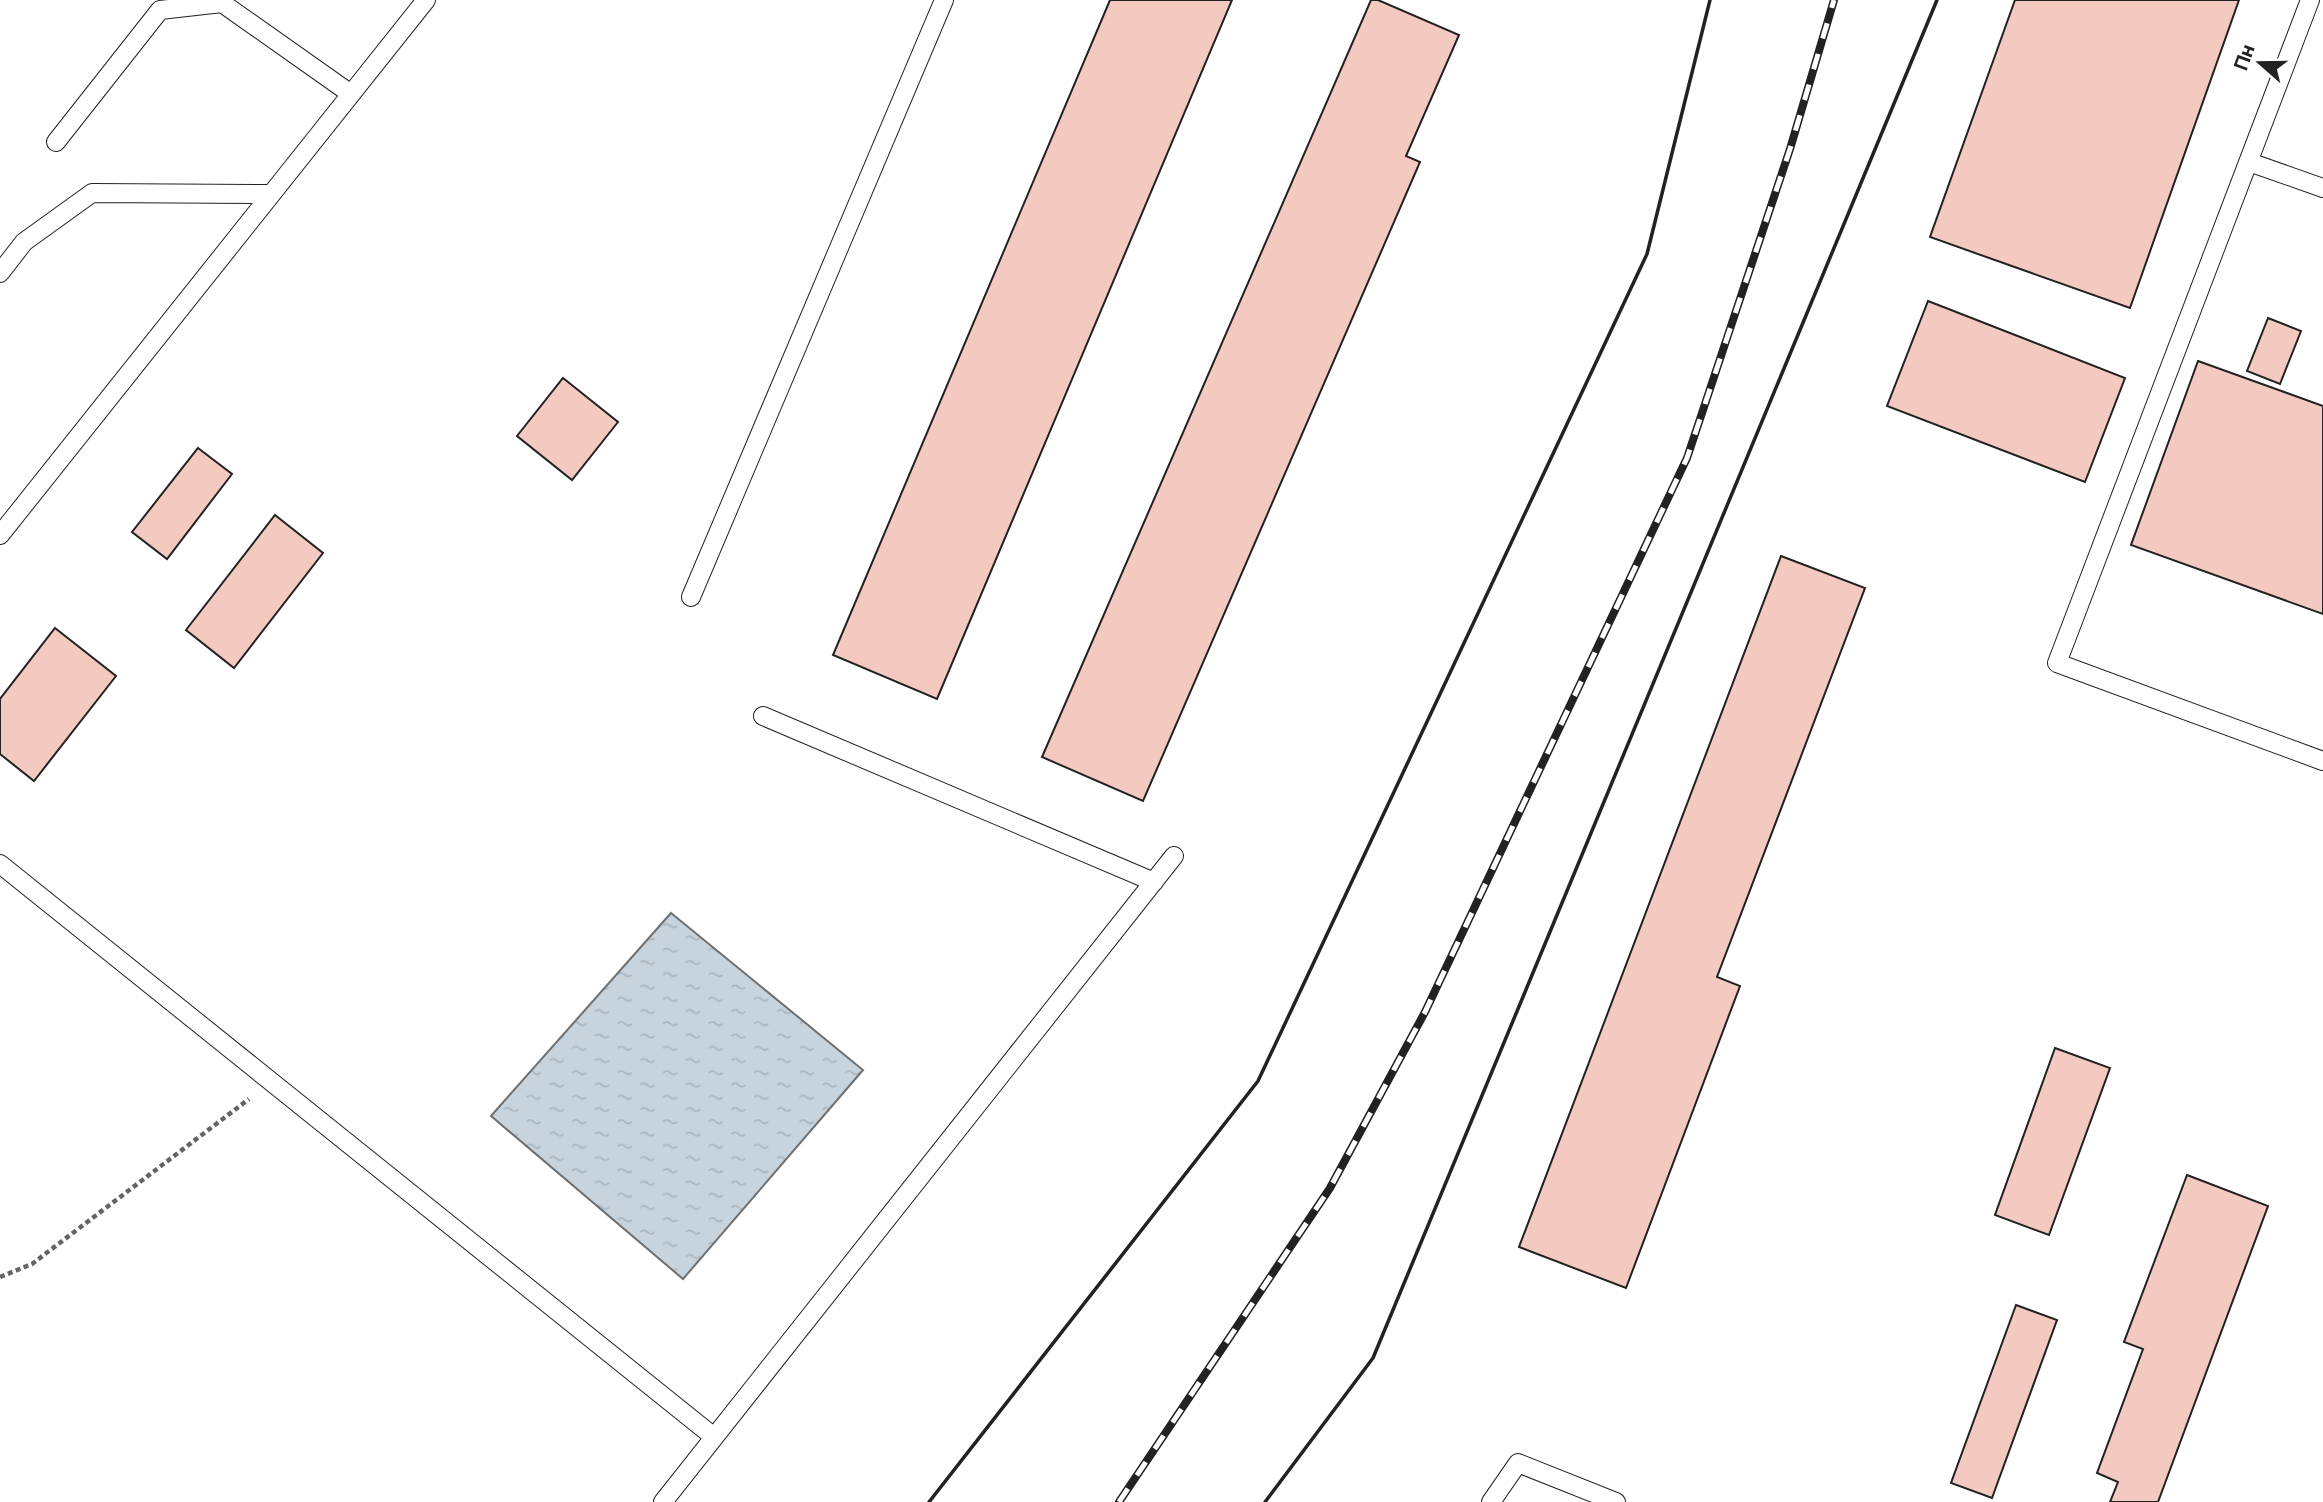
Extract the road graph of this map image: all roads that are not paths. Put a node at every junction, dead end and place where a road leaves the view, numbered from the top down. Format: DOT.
graph roads {
  1 [pos="426,0"];
  2 [pos="944,0"];
  3 [pos="2311,0"];
  4 [pos="351,94"];
  5 [pos="56,142"];
  6 [pos="2249,162"];
  7 [pos="2323,188"];
  8 [pos="271,194"];
  9 [pos="0,273"];
  10 [pos="0,535"];
  11 [pos="691,597"];
  12 [pos="763,716"];
  13 [pos="2323,761"];
  14 [pos="1174,856"];
  15 [pos="0,864"];
  16 [pos="1154,882"];
  17 [pos="715,1437"];
  18 [pos="663,1502"];
  19 [pos="1491,1502"];
  20 [pos="1616,1502"];
  1 -- 4 [label="lane"];
  2 -- 11 [label="lane"];
  3 -- 6 [label="lane"];
  4 -- 5 [label="lane"];
  4 -- 8 [label="lane"];
  6 -- 7 [label="lane"];
  6 -- 13 [label="lane"];
  8 -- 9 [label="lane"];
  8 -- 10 [label="lane"];
  12 -- 16 [label="lane"];
  14 -- 16 [label="lane"];
  15 -- 17 [label="lane"];
  16 -- 17 [label="lane"];
  17 -- 18 [label="lane"];
  19 -- 20 [label="lane"];
}
